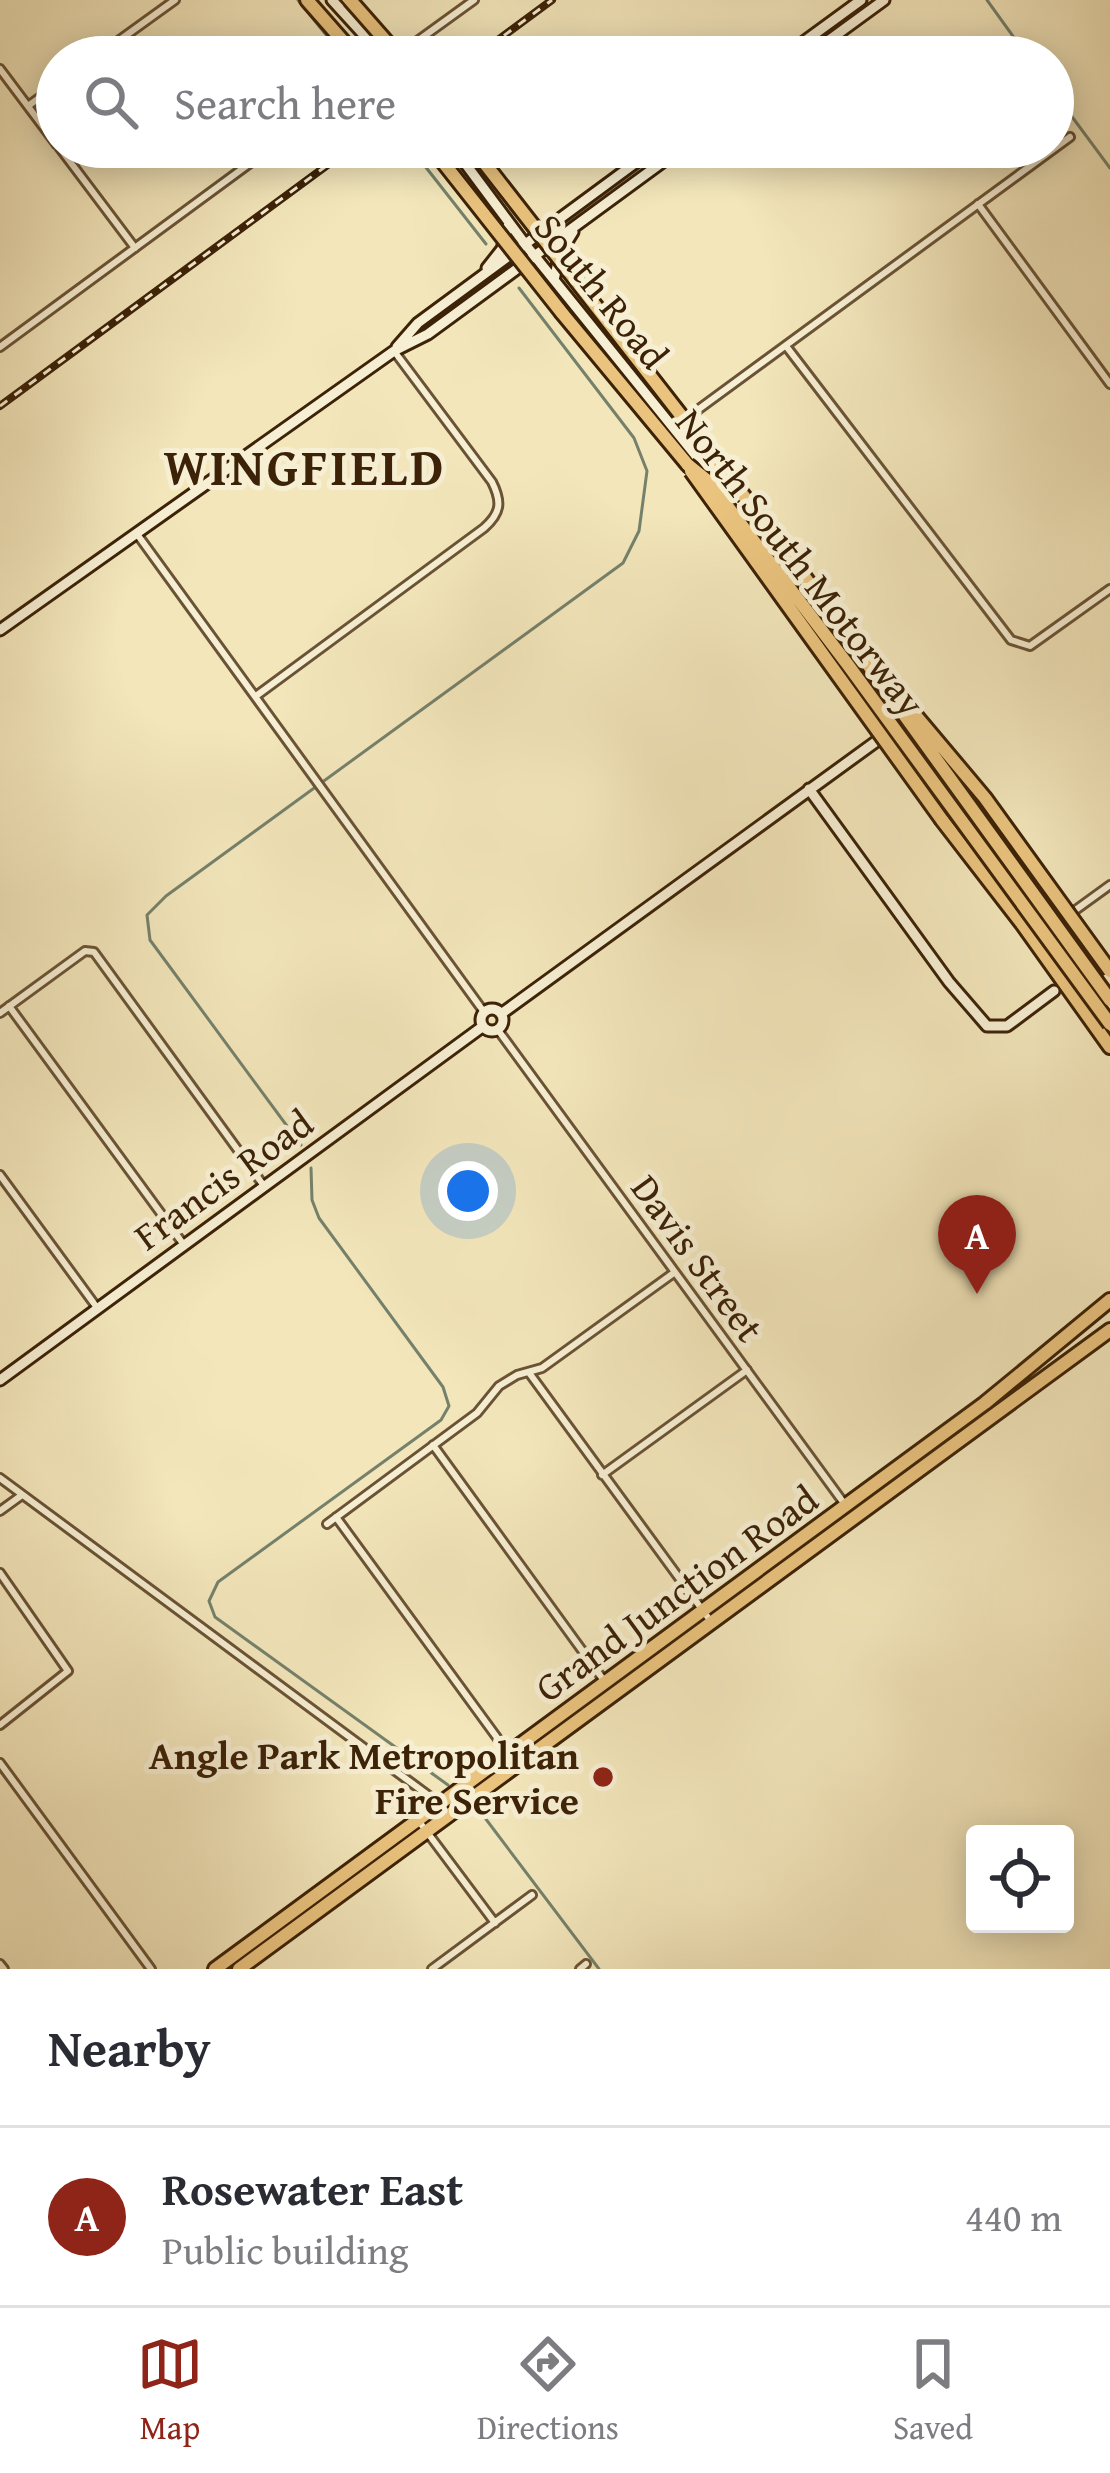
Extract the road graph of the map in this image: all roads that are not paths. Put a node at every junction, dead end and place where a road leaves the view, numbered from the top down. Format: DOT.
graph roads {
  1 [pos="175,0"];
  2 [pos="307,0"];
  3 [pos="332,0"];
  4 [pos="350,0"];
  5 [pos="474,0"];
  6 [pos="861,0"];
  7 [pos="884,0"];
  8 [pos="125,36"];
  9 [pos="339,36"];
  10 [pos="365,36"];
  11 [pos="380,36"];
  12 [pos="426,36"];
  13 [pos="812,36"];
  14 [pos="835,36"];
  15 [pos="0,69"];
  16 [pos="36,100"];
  17 [pos="28,106"];
  18 [pos="36,117"];
  19 [pos="75,168"];
  20 [pos="244,168"];
  21 [pos="448,168"];
  22 [pos="468,168"];
  23 [pos="488,168"];
  24 [pos="628,168"];
  25 [pos="654,168"];
  26 [pos="1028,168"];
  27 [pos="625,170"];
  28 [pos="634,182"];
  29 [pos="978,205"];
  30 [pos="584,219"];
  31 [pos="508,223"];
  32 [pos="525,244"];
  33 [pos="135,248"];
  34 [pos="534,255"];
  35 [pos="480,277"];
  36 [pos="554,280"];
  37 [pos="786,346"];
  38 [pos="0,347"];
  39 [pos="394,351"];
  40 [pos="1110,384"];
  41 [pos="673,428"];
  42 [pos="688,465"];
  43 [pos="135,531"];
  44 [pos="1110,589"];
  45 [pos="0,630"];
  46 [pos="880,677"];
  47 [pos="256,695"];
  48 [pos="901,724"];
  49 [pos="809,789"];
  50 [pos="1110,885"];
  51 [pos="1059,922"];
  52 [pos="1110,971"];
  53 [pos="1058,975"];
  54 [pos="1054,991"];
  55 [pos="1073,996"];
  56 [pos="1110,1000"];
  57 [pos="9,1006"];
  58 [pos="484,1012"];
  59 [pos="0,1013"];
  60 [pos="501,1014"];
  61 [pos="1110,1024"];
  62 [pos="482,1027"];
  63 [pos="498,1030"];
  64 [pos="1110,1047"];
  65 [pos="0,1174"];
  66 [pos="265,1186"];
  67 [pos="184,1245"];
  68 [pos="675,1272"];
  69 [pos="1110,1300"];
  70 [pos="98,1309"];
  71 [pos="1110,1330"];
  72 [pos="746,1370"];
  73 [pos="530,1374"];
  74 [pos="0,1380"];
  75 [pos="433,1445"];
  76 [pos="602,1474"];
  77 [pos="0,1478"];
  78 [pos="22,1495"];
  79 [pos="0,1510"];
  80 [pos="850,1511"];
  81 [pos="336,1517"];
  82 [pos="327,1524"];
  83 [pos="0,1573"];
  84 [pos="703,1610"];
  85 [pos="712,1623"];
  86 [pos="605,1682"];
  87 [pos="614,1694"];
  88 [pos="0,1725"];
  89 [pos="513,1759"];
  90 [pos="0,1763"];
  91 [pos="444,1810"];
  92 [pos="422,1826"];
  93 [pos="351,1878"];
  94 [pos="532,1895"];
  95 [pos="495,1923"];
  96 [pos="151,1969"];
  97 [pos="214,1969"];
  98 [pos="239,1969"];
  99 [pos="432,1969"];
  1 -- 8 [label="street"];
  2 -- 9 [label="highway"];
  3 -- 10 [label="street"];
  4 -- 11 [label="highway, bridge"];
  5 -- 12 [label="street"];
  6 -- 13 [label="street"];
  7 -- 14 [label="street"];
  15 -- 17 [label="street"];
  16 -- 17 [label="street"];
  17 -- 18 [label="street"];
  19 -- 33 [label="street"];
  20 -- 33 [label="street"];
  21 -- 42 [label="highway, North South Motorway, bridge"];
  22 -- 31 [label="street, South Road"];
  23 -- 46 [label="highway, North South Motorway, bridge"];
  24 -- 27 [label="street"];
  25 -- 28 [label="street"];
  26 -- 29 [label="street"];
  27 -- 28 [label="street"];
  27 -- 32 [label="street"];
  28 -- 30 [label="street"];
  29 -- 37 [label="street"];
  29 -- 40 [label="street"];
  30 -- 34 [label="street"];
  30 -- 36 [label="street"];
  31 -- 32 [label="street, South Road"];
  31 -- 35 [label="street"];
  32 -- 34 [label="street, South Road"];
  32 -- 35 [label="street"];
  33 -- 38 [label="street"];
  34 -- 36 [label="street, South Road"];
  34 -- 39 [label="street"];
  35 -- 39 [label="street"];
  36 -- 41 [label="street, South Road"];
  37 -- 41 [label="street"];
  37 -- 44 [label="street"];
  39 -- 43 [label="street"];
  39 -- 47 [label="street"];
  41 -- 48 [label="street, South Road"];
  42 -- 53 [label="highway, bridge"];
  42 -- 61 [label="highway, North South Motorway, bridge"];
  43 -- 45 [label="street"];
  43 -- 47 [label="street"];
  46 -- 52 [label="highway, bridge"];
  46 -- 56 [label="highway, North South Motorway, bridge"];
  47 -- 58 [label="street"];
  48 -- 49 [label="street"];
  48 -- 51 [label="street, South Road"];
  49 -- 54 [label="street"];
  49 -- 60 [label="street"];
  50 -- 51 [label="street"];
  53 -- 54 [label="street"];
  53 -- 55 [label="highway"];
  54 -- 55 [label="street"];
  55 -- 64 [label="highway"];
  57 -- 59 [label="street"];
  57 -- 66 [label="street"];
  57 -- 67 [label="street"];
  58 -- 60 [label="street"];
  58 -- 62 [label="street"];
  60 -- 63 [label="street"];
  62 -- 63 [label="street"];
  62 -- 66 [label="street, Francis Road"];
  63 -- 68 [label="street, Davis Street"];
  65 -- 70 [label="street"];
  66 -- 67 [label="street, Francis Road"];
  67 -- 70 [label="street, Francis Road"];
  68 -- 72 [label="street, Davis Street"];
  68 -- 73 [label="street"];
  69 -- 80 [label="highway, Grand Junction Road"];
  70 -- 74 [label="street, Francis Road"];
  71 -- 80 [label="highway, Grand Junction Road"];
  72 -- 76 [label="street"];
  72 -- 80 [label="street, Davis Street"];
  73 -- 75 [label="street"];
  73 -- 76 [label="street"];
  75 -- 81 [label="street"];
  75 -- 86 [label="street"];
  76 -- 84 [label="street"];
  77 -- 78 [label="street"];
  78 -- 79 [label="street"];
  78 -- 91 [label="street"];
  80 -- 84 [label="highway, Grand Junction Road"];
  80 -- 85 [label="highway, Grand Junction Road"];
  81 -- 82 [label="street"];
  81 -- 89 [label="street"];
  83 -- 88 [label="street"];
  84 -- 85 [label="street"];
  84 -- 86 [label="highway, Grand Junction Road"];
  85 -- 87 [label="highway, Grand Junction Road"];
  86 -- 87 [label="street"];
  86 -- 89 [label="highway, Grand Junction Road"];
  87 -- 89 [label="highway, Grand Junction Road"];
  89 -- 91 [label="highway, Grand Junction Road"];
  90 -- 96 [label="street"];
  91 -- 92 [label="highway, Grand Junction Road"];
  92 -- 93 [label="highway, Grand Junction Road"];
  92 -- 95 [label="street"];
  93 -- 97 [label="highway, Grand Junction Road"];
  93 -- 98 [label="highway, Grand Junction Road"];
  94 -- 95 [label="street"];
  95 -- 99 [label="street"];
}
